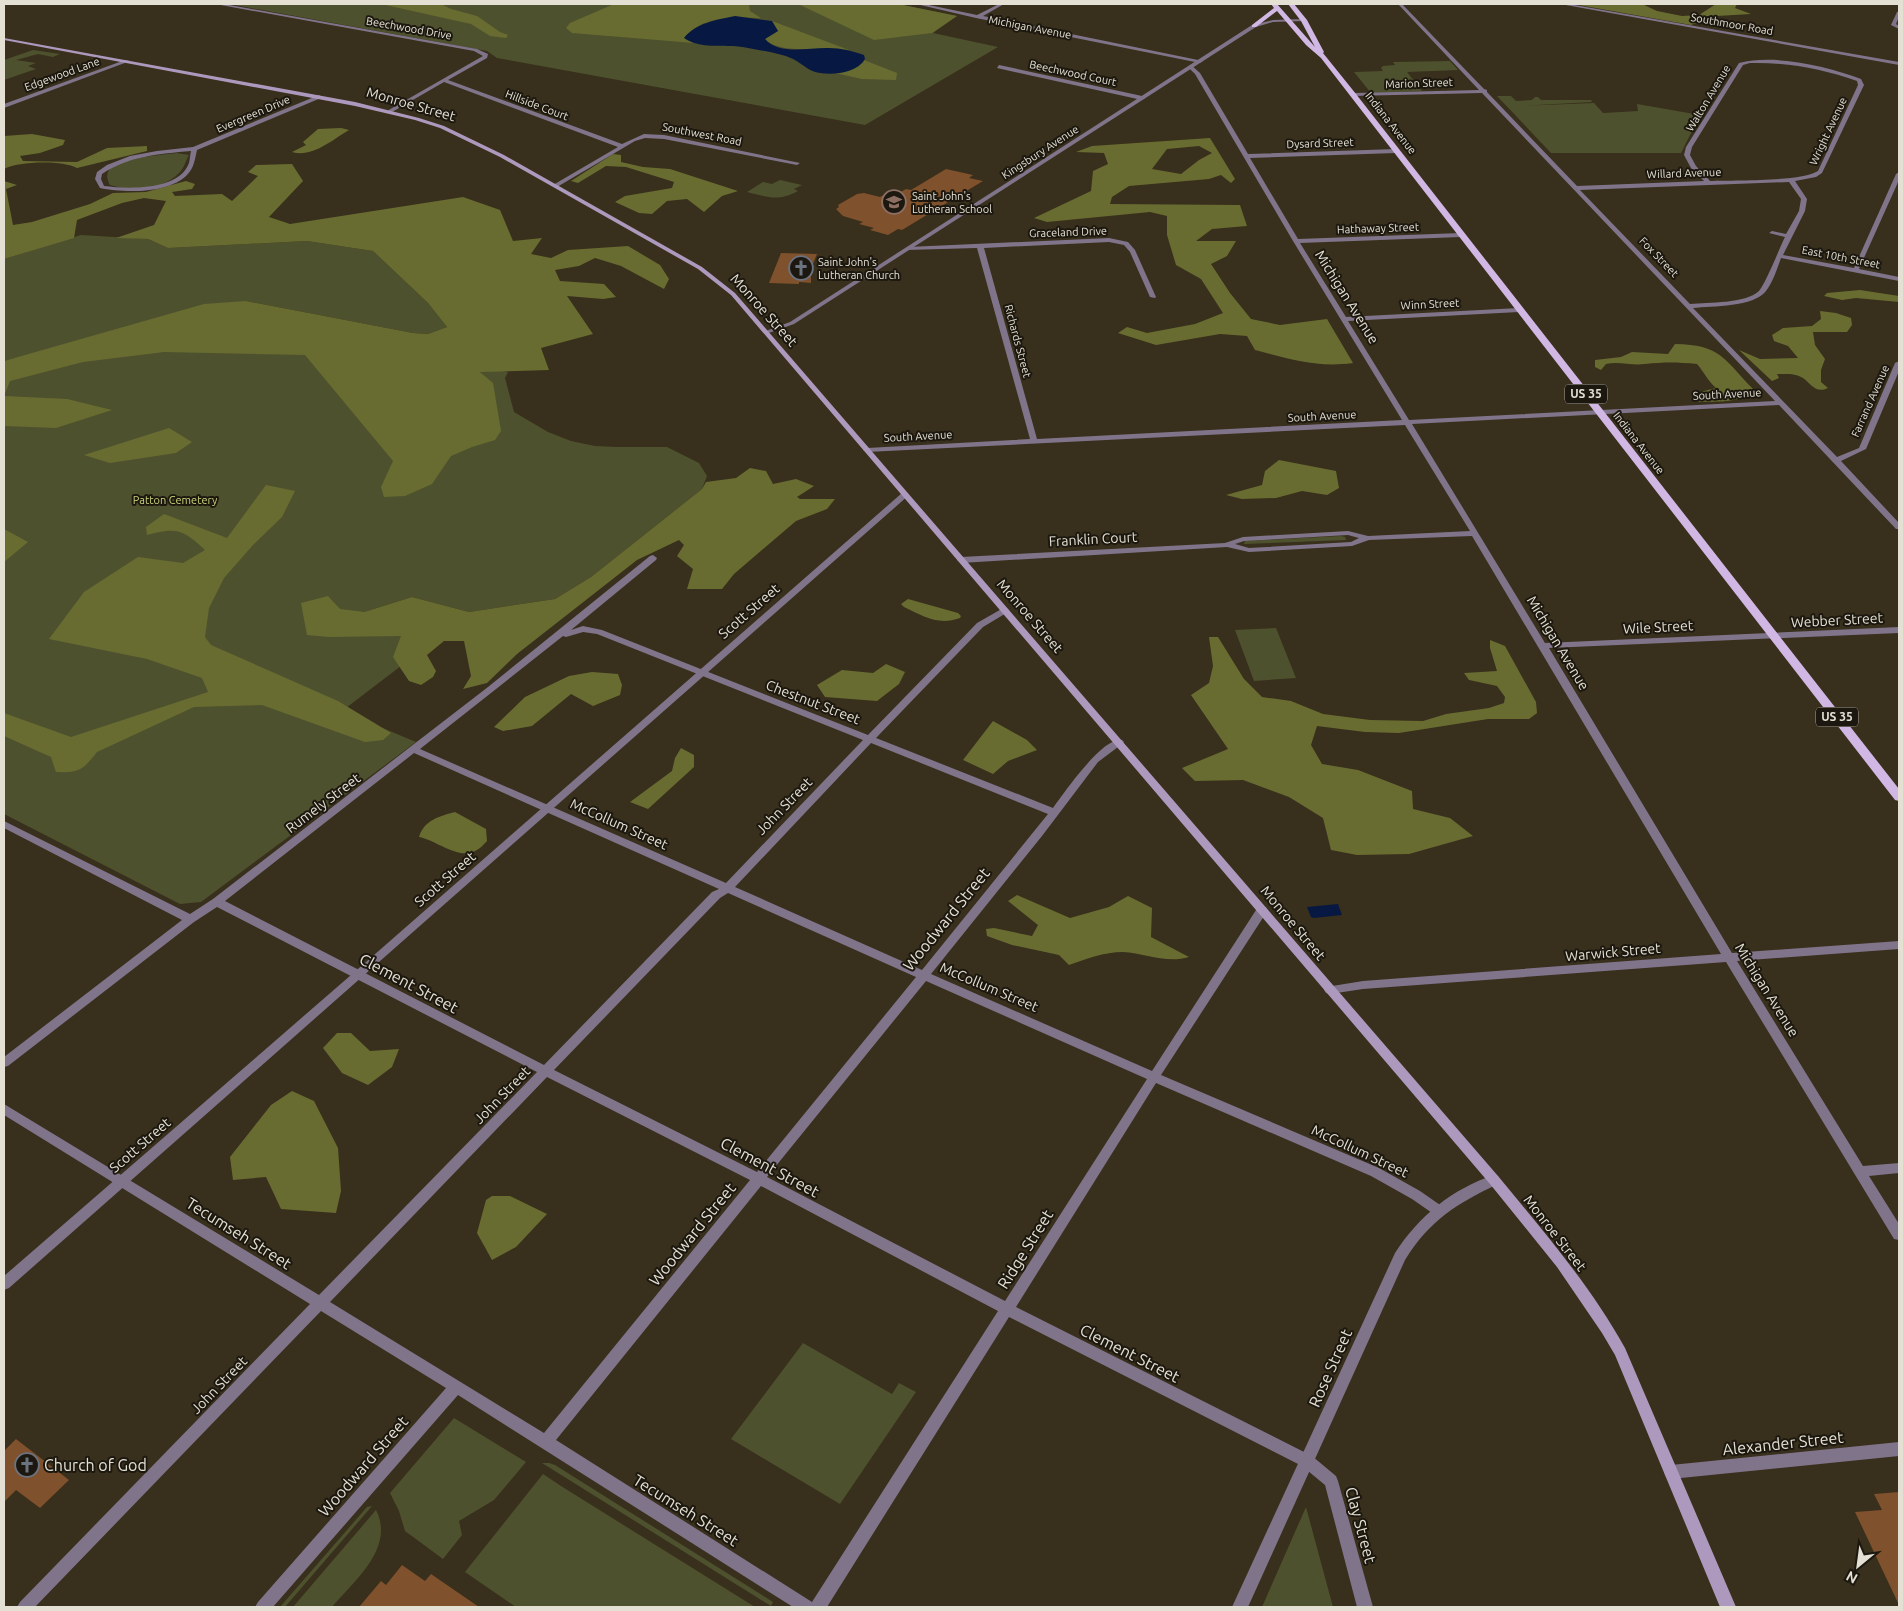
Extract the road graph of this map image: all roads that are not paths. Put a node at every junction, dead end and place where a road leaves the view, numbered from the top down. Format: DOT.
graph roads {
  1 [pos="217,4"];
  2 [pos="918,4"];
  3 [pos="1002,4"];
  4 [pos="1291,4"];
  5 [pos="1400,4"];
  6 [pos="1562,4"];
  7 [pos="1275,6"];
  8 [pos="1899,12"];
  9 [pos="978,16"];
  10 [pos="970,20"];
  11 [pos="1304,20"];
  12 [pos="1287,21"];
  13 [pos="1254,26"];
  14 [pos="1899,28"];
  15 [pos="4,39"];
  16 [pos="1323,57"];
  17 [pos="127,61"];
  18 [pos="1200,61"];
  19 [pos="1899,64"];
  20 [pos="999,67"];
  21 [pos="1191,67"];
  22 [pos="1846,74"];
  23 [pos="446,81"];
  24 [pos="1485,91"];
  25 [pos="319,96"];
  26 [pos="1354,96"];
  27 [pos="1142,98"];
  28 [pos="4,106"];
  29 [pos="390,111"];
  30 [pos="621,146"];
  31 [pos="194,148"];
  32 [pos="1396,151"];
  33 [pos="1245,156"];
  34 [pos="797,163"];
  35 [pos="1899,174"];
  36 [pos="1791,180"];
  37 [pos="1708,182"];
  38 [pos="555,186"];
  39 [pos="1577,188"];
  40 [pos="1896,191"];
  41 [pos="1772,233"];
  42 [pos="1461,234"];
  43 [pos="1788,236"];
  44 [pos="1296,241"];
  45 [pos="980,246"];
  46 [pos="908,249"];
  47 [pos="1779,256"];
  48 [pos="1856,270"];
  49 [pos="1899,279"];
  50 [pos="1152,297"];
  51 [pos="1689,306"];
  52 [pos="1519,310"];
  53 [pos="1343,319"];
  54 [pos="766,332"];
  55 [pos="1899,363"];
  56 [pos="1779,403"];
  57 [pos="1599,412"];
  58 [pos="1407,423"];
  59 [pos="1034,441"];
  60 [pos="866,450"];
  61 [pos="1835,461"];
  62 [pos="905,495"];
  63 [pos="1899,528"];
  64 [pos="1475,532"];
  65 [pos="654,558"];
  66 [pos="961,560"];
  67 [pos="1005,610"];
  68 [pos="1899,630"];
  69 [pos="560,636"];
  70 [pos="1775,637"];
  71 [pos="1543,646"];
  72 [pos="701,673"];
  73 [pos="869,739"];
  74 [pos="1119,742"];
  75 [pos="415,750"];
  76 [pos="1899,797"];
  77 [pos="547,809"];
  78 [pos="1054,812"];
  79 [pos="4,824"];
  80 [pos="727,888"];
  81 [pos="217,902"];
  82 [pos="1262,910"];
  83 [pos="190,919"];
  84 [pos="1899,945"];
  85 [pos="1730,958"];
  86 [pos="358,975"];
  87 [pos="924,975"];
  88 [pos="1330,990"];
  89 [pos="4,1063"];
  90 [pos="546,1070"];
  91 [pos="1154,1077"];
  92 [pos="4,1109"];
  93 [pos="1899,1168"];
  94 [pos="1861,1171"];
  95 [pos="759,1179"];
  96 [pos="1494,1180"];
  97 [pos="121,1181"];
  98 [pos="1439,1211"];
  99 [pos="1899,1235"];
  100 [pos="4,1284"];
  101 [pos="319,1304"];
  102 [pos="1008,1309"];
  103 [pos="456,1387"];
  104 [pos="546,1442"];
  105 [pos="1899,1449"];
  106 [pos="1308,1461"];
  107 [pos="1670,1472"];
  108 [pos="25,1607"];
  109 [pos="264,1607"];
  110 [pos="807,1607"];
  111 [pos="818,1607"];
  112 [pos="1240,1607"];
  113 [pos="1365,1607"];
  114 [pos="1728,1607"];
  1 -- 23 [label="street, Beechwood Drive"];
  2 -- 9 [label="street, Michigan Avenue"];
  3 -- 9 [label="street"];
  4 -- 11 [label="main road, Indiana Avenue / US 35"];
  5 -- 24 [label="street, Fox Street"];
  6 -- 19 [label="street, Southmoor Road"];
  7 -- 12 [label="main road, Indiana Avenue / US 35"];
  7 -- 13 [label="main road"];
  8 -- 14 [label="street"];
  9 -- 10 [label="street"];
  9 -- 18 [label="street, Michigan Avenue"];
  11 -- 12 [label="street, Kingsbury Avenue"];
  11 -- 16 [label="main road, Indiana Avenue / US 35"];
  12 -- 13 [label="street, Kingsbury Avenue"];
  12 -- 16 [label="main road, Indiana Avenue / US 35"];
  13 -- 18 [label="street, Kingsbury Avenue"];
  15 -- 17 [label="main road, Monroe Street"];
  16 -- 26 [label="main road, Indiana Avenue / US 35"];
  17 -- 25 [label="main road, Monroe Street"];
  17 -- 28 [label="street, Edgewood Lane"];
  18 -- 21 [label="street, Kingsbury Avenue"];
  20 -- 27 [label="street, Beechwood Court"];
  21 -- 27 [label="street, Kingsbury Avenue"];
  21 -- 33 [label="street, Michigan Avenue"];
  22 -- 36 [label="street, Wright Avenue"];
  22 -- 37 [label="street, Walton Avenue"];
  23 -- 29 [label="street, Beechwood Drive"];
  23 -- 30 [label="street, Hillside Court"];
  24 -- 26 [label="street, Marion Street"];
  24 -- 39 [label="street, Fox Street"];
  25 -- 29 [label="main road, Monroe Street"];
  25 -- 31 [label="street, Evergreen Drive"];
  26 -- 32 [label="main road, Indiana Avenue / US 35"];
  27 -- 46 [label="street, Kingsbury Avenue"];
  29 -- 38 [label="main road, Monroe Street"];
  30 -- 34 [label="street, Southwest Road"];
  30 -- 38 [label="street, Southwest Road"];
  31 -- 31 [label="street, Evergreen Drive"];
  32 -- 33 [label="street, Dysard Street"];
  32 -- 42 [label="main road, Indiana Avenue / US 35"];
  33 -- 44 [label="street, Michigan Avenue"];
  35 -- 40 [label="street"];
  36 -- 37 [label="street, Willard Avenue"];
  36 -- 43 [label="street"];
  37 -- 39 [label="street, Willard Avenue"];
  38 -- 54 [label="main road, Monroe Street"];
  39 -- 51 [label="street, Fox Street"];
  40 -- 48 [label="street"];
  41 -- 43 [label="street"];
  42 -- 44 [label="street, Hathaway Street"];
  42 -- 52 [label="main road, Indiana Avenue / US 35"];
  43 -- 47 [label="street"];
  44 -- 53 [label="street, Michigan Avenue"];
  45 -- 46 [label="street"];
  45 -- 50 [label="street, Graceland Drive"];
  45 -- 59 [label="street, Richards Street"];
  46 -- 54 [label="street, Kingsbury Avenue"];
  47 -- 48 [label="street, East 10th Street"];
  47 -- 51 [label="street"];
  48 -- 49 [label="street, East 10th Street"];
  51 -- 56 [label="street, Fox Street"];
  52 -- 53 [label="street, Winn Street"];
  52 -- 57 [label="main road, Indiana Avenue / US 35"];
  53 -- 58 [label="street, Michigan Avenue"];
  54 -- 60 [label="main road, Monroe Street"];
  55 -- 61 [label="street, Farrand Avenue"];
  56 -- 57 [label="street, South Avenue"];
  56 -- 61 [label="street, Fox Street"];
  57 -- 58 [label="street, South Avenue"];
  57 -- 70 [label="main road, Indiana Avenue / US 35"];
  58 -- 59 [label="street, South Avenue"];
  58 -- 64 [label="street, Michigan Avenue"];
  59 -- 60 [label="street, South Avenue"];
  60 -- 62 [label="main road, Monroe Street"];
  61 -- 63 [label="street, Fox Street"];
  62 -- 66 [label="main road, Monroe Street"];
  62 -- 72 [label="street, Scott Street"];
  64 -- 66 [label="street, Franklin Court"];
  64 -- 71 [label="street, Michigan Avenue"];
  65 -- 69 [label="street, Rumely Street"];
  66 -- 67 [label="main road, Monroe Street"];
  67 -- 73 [label="street, John Street"];
  67 -- 74 [label="main road, Monroe Street"];
  68 -- 70 [label="street, Webber Street"];
  69 -- 72 [label="street, Chestnut Street"];
  69 -- 75 [label="street, Rumely Street"];
  70 -- 71 [label="street, Wile Street"];
  70 -- 76 [label="main road, Indiana Avenue / US 35"];
  71 -- 85 [label="street, Michigan Avenue"];
  72 -- 73 [label="street, Chestnut Street"];
  72 -- 77 [label="street, Scott Street"];
  73 -- 78 [label="street, Chestnut Street"];
  73 -- 80 [label="street, John Street"];
  74 -- 78 [label="street, Woodward Street"];
  74 -- 82 [label="main road, Monroe Street"];
  75 -- 77 [label="street, McCollum Street"];
  75 -- 81 [label="street, Rumely Street"];
  77 -- 80 [label="street, McCollum Street"];
  77 -- 86 [label="street, Scott Street"];
  78 -- 87 [label="street, Woodward Street"];
  79 -- 83 [label="street"];
  80 -- 87 [label="street, McCollum Street"];
  80 -- 90 [label="street, John Street"];
  81 -- 83 [label="street, Rumely Street"];
  81 -- 86 [label="street, Clement Street"];
  82 -- 88 [label="main road, Monroe Street"];
  82 -- 91 [label="street, Ridge Street"];
  83 -- 89 [label="street, Rumely Street"];
  84 -- 85 [label="street, Warwick Street"];
  85 -- 88 [label="street, Warwick Street"];
  85 -- 94 [label="street, Michigan Avenue"];
  86 -- 90 [label="street, Clement Street"];
  86 -- 97 [label="street, Scott Street"];
  87 -- 91 [label="street, McCollum Street"];
  87 -- 95 [label="street, Woodward Street"];
  88 -- 96 [label="main road, Monroe Street"];
  90 -- 95 [label="street, Clement Street"];
  90 -- 101 [label="street, John Street"];
  91 -- 98 [label="street, McCollum Street"];
  91 -- 102 [label="street, Ridge Street"];
  92 -- 97 [label="street, Tecumseh Street"];
  93 -- 94 [label="street"];
  94 -- 99 [label="street, Michigan Avenue"];
  95 -- 102 [label="street, Clement Street"];
  95 -- 104 [label="street, Woodward Street"];
  96 -- 98 [label="street, Rose Street"];
  96 -- 107 [label="main road, Monroe Street"];
  97 -- 100 [label="street, Scott Street"];
  97 -- 101 [label="street, Tecumseh Street"];
  98 -- 106 [label="street, Rose Street"];
  101 -- 103 [label="street, Tecumseh Street"];
  101 -- 108 [label="street, John Street"];
  102 -- 106 [label="street, Clement Street"];
  102 -- 111 [label="street, Ridge Street"];
  103 -- 104 [label="street"];
  103 -- 109 [label="street, Woodward Street"];
  104 -- 110 [label="street, Tecumseh Street"];
  105 -- 107 [label="street, Alexander Street"];
  106 -- 112 [label="street, Rose Street"];
  106 -- 113 [label="street, Clay Street"];
  107 -- 114 [label="main road, Monroe Street"];
}
